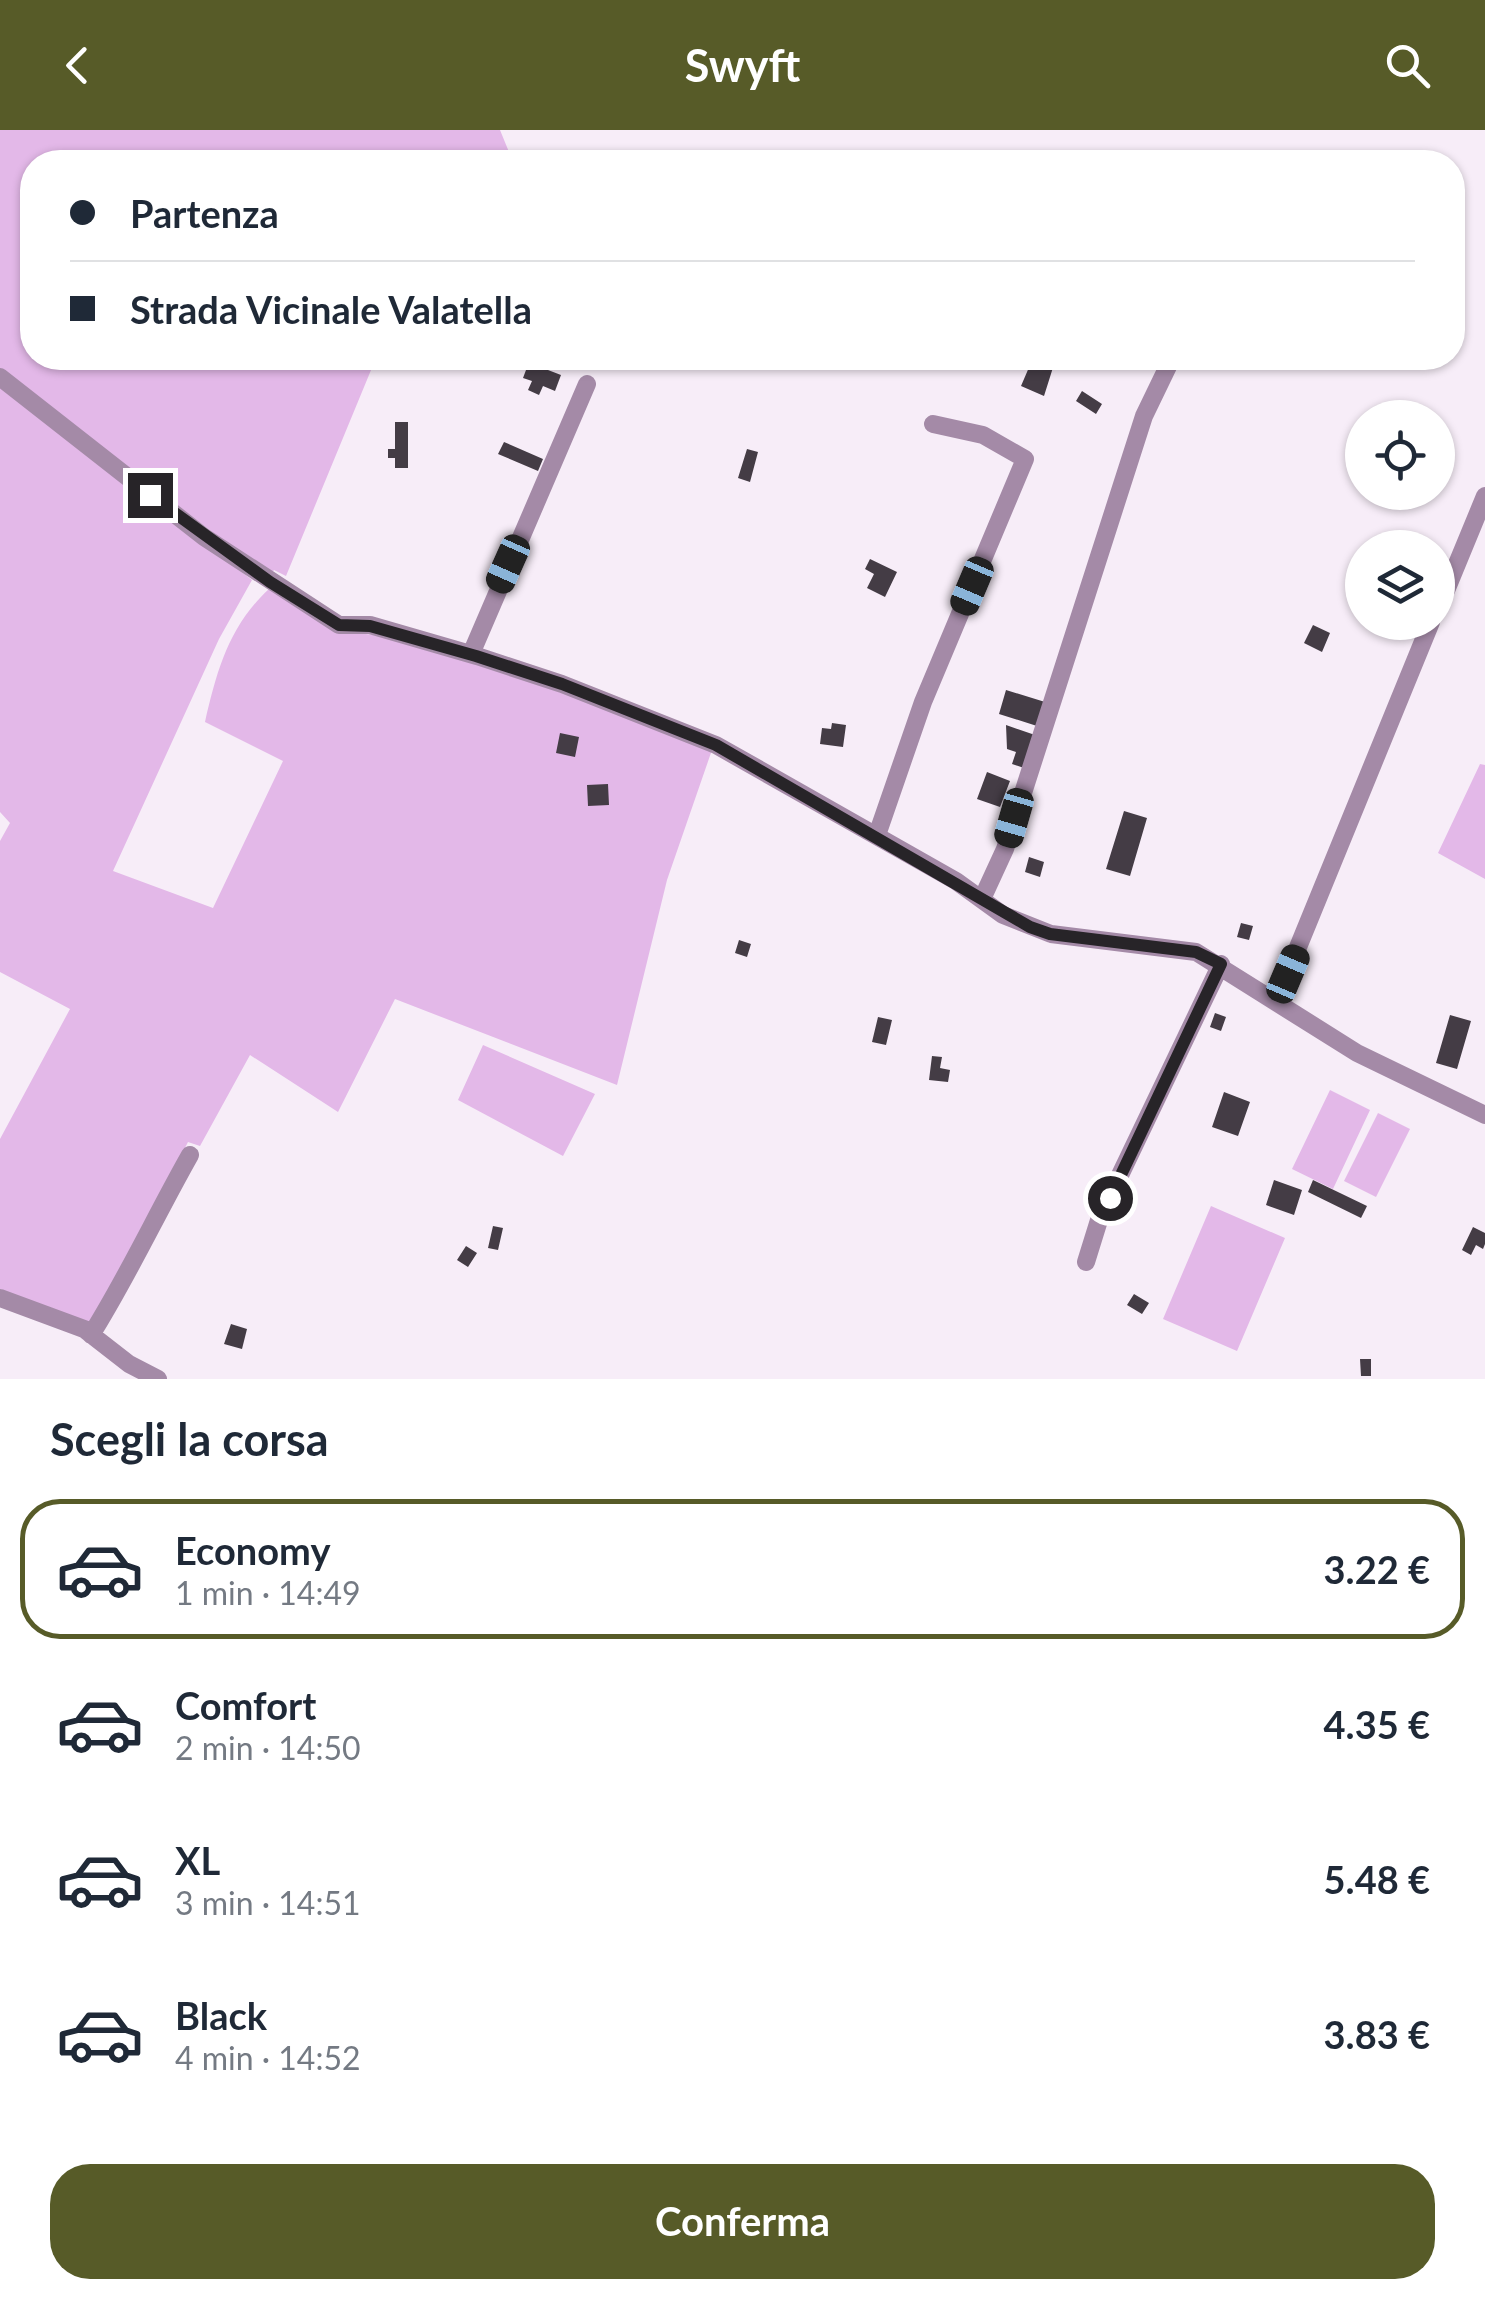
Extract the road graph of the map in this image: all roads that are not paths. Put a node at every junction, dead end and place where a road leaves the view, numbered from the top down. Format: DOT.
graph roads {
  1 [pos="1166,370"];
  2 [pos="0,377"];
  3 [pos="587,384"];
  4 [pos="933,424"];
  5 [pos="1485,496"];
  6 [pos="1455,569"];
  7 [pos="1424,640"];
  8 [pos="471,654"];
  9 [pos="877,834"];
  10 [pos="982,899"];
  11 [pos="1221,964"];
  12 [pos="1276,1001"];
  13 [pos="1485,1115"];
  14 [pos="190,1154"];
  15 [pos="1086,1262"];
  16 [pos="0,1298"];
  17 [pos="92,1335"];
  18 [pos="158,1379"];
  1 -- 10 [label="street"];
  2 -- 8 [label="street"];
  3 -- 8 [label="street"];
  4 -- 9 [label="street"];
  5 -- 6 [label="street"];
  7 -- 12 [label="street"];
  8 -- 9 [label="street"];
  9 -- 10 [label="street"];
  10 -- 11 [label="street"];
  11 -- 12 [label="street"];
  11 -- 15 [label="street"];
  12 -- 13 [label="street"];
  14 -- 17 [label="street"];
  16 -- 17 [label="street"];
  17 -- 18 [label="street"];
}
